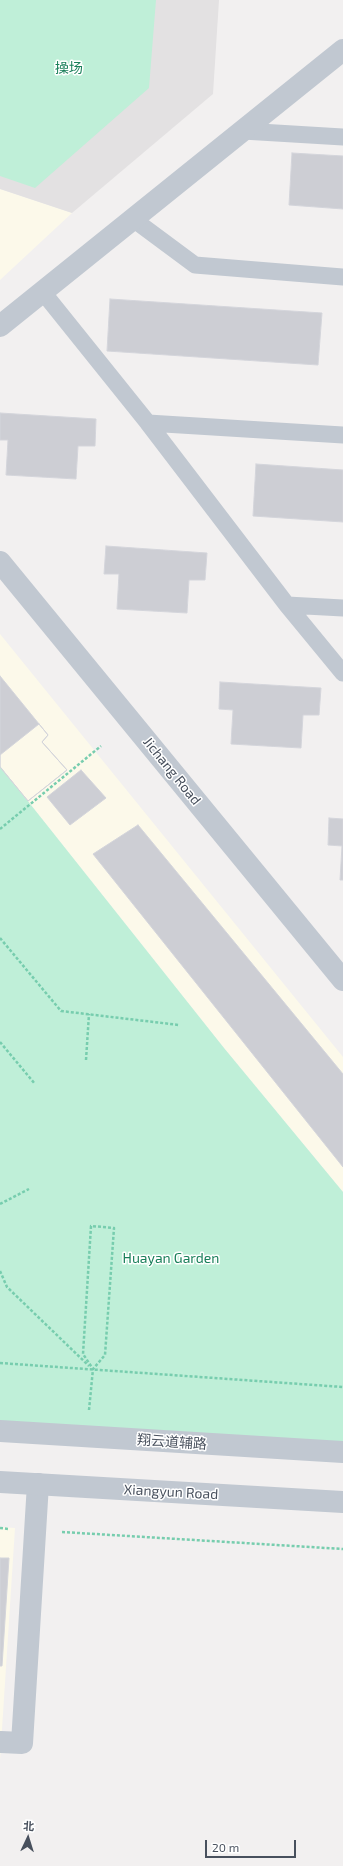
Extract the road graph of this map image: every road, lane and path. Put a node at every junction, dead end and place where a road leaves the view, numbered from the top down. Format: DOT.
graph roads {
  1 [pos="343,50"];
  2 [pos="243,131"];
  3 [pos="343,137"];
  4 [pos="133,219"];
  5 [pos="343,277"];
  6 [pos="42,291"];
  7 [pos="0,326"];
  8 [pos="148,423"];
  9 [pos="343,435"];
  10 [pos="0,562"];
  11 [pos="287,605"];
  12 [pos="343,608"];
  13 [pos="343,673"];
  14 [pos="101,746"];
  15 [pos="0,829"];
  16 [pos="0,938"];
  17 [pos="343,980"];
  18 [pos="89,1014"];
  19 [pos="179,1025"];
  20 [pos="0,1042"];
  21 [pos="86,1060"];
  22 [pos="35,1084"];
  23 [pos="29,1189"];
  24 [pos="0,1204"];
  25 [pos="0,1271"];
  26 [pos="0,1363"];
  27 [pos="93,1369"];
  28 [pos="343,1387"];
  29 [pos="89,1413"];
  30 [pos="0,1431"];
  31 [pos="343,1452"];
  32 [pos="0,1482"];
  33 [pos="38,1484"];
  34 [pos="343,1502"];
  35 [pos="0,1528"];
  36 [pos="36,1530"];
  37 [pos="343,1549"];
  38 [pos="1,1742"];
  1 -- 2 [label="street"];
  2 -- 3 [label="lane"];
  2 -- 4 [label="street"];
  4 -- 5 [label="lane"];
  4 -- 6 [label="street"];
  6 -- 7 [label="street"];
  6 -- 8 [label="lane"];
  8 -- 9 [label="lane"];
  8 -- 11 [label="lane"];
  10 -- 17 [label="street, Jichang Road"];
  11 -- 12 [label="lane"];
  11 -- 13 [label="lane"];
  14 -- 15 [label="path"];
  16 -- 18 [label="path"];
  18 -- 19 [label="path"];
  18 -- 21 [label="path"];
  20 -- 22 [label="path"];
  23 -- 24 [label="path"];
  25 -- 27 [label="path"];
  26 -- 27 [label="path"];
  27 -- 27 [label="path"];
  27 -- 28 [label="path"];
  27 -- 29 [label="path"];
  30 -- 31 [label="street, 翔云道辅路"];
  32 -- 33 [label="street, Xiangyun Road"];
  33 -- 34 [label="street, Xiangyun Road"];
  33 -- 36 [label="street"];
  35 -- 36 [label="path"];
  36 -- 37 [label="path"];
  36 -- 38 [label="street"];
}
